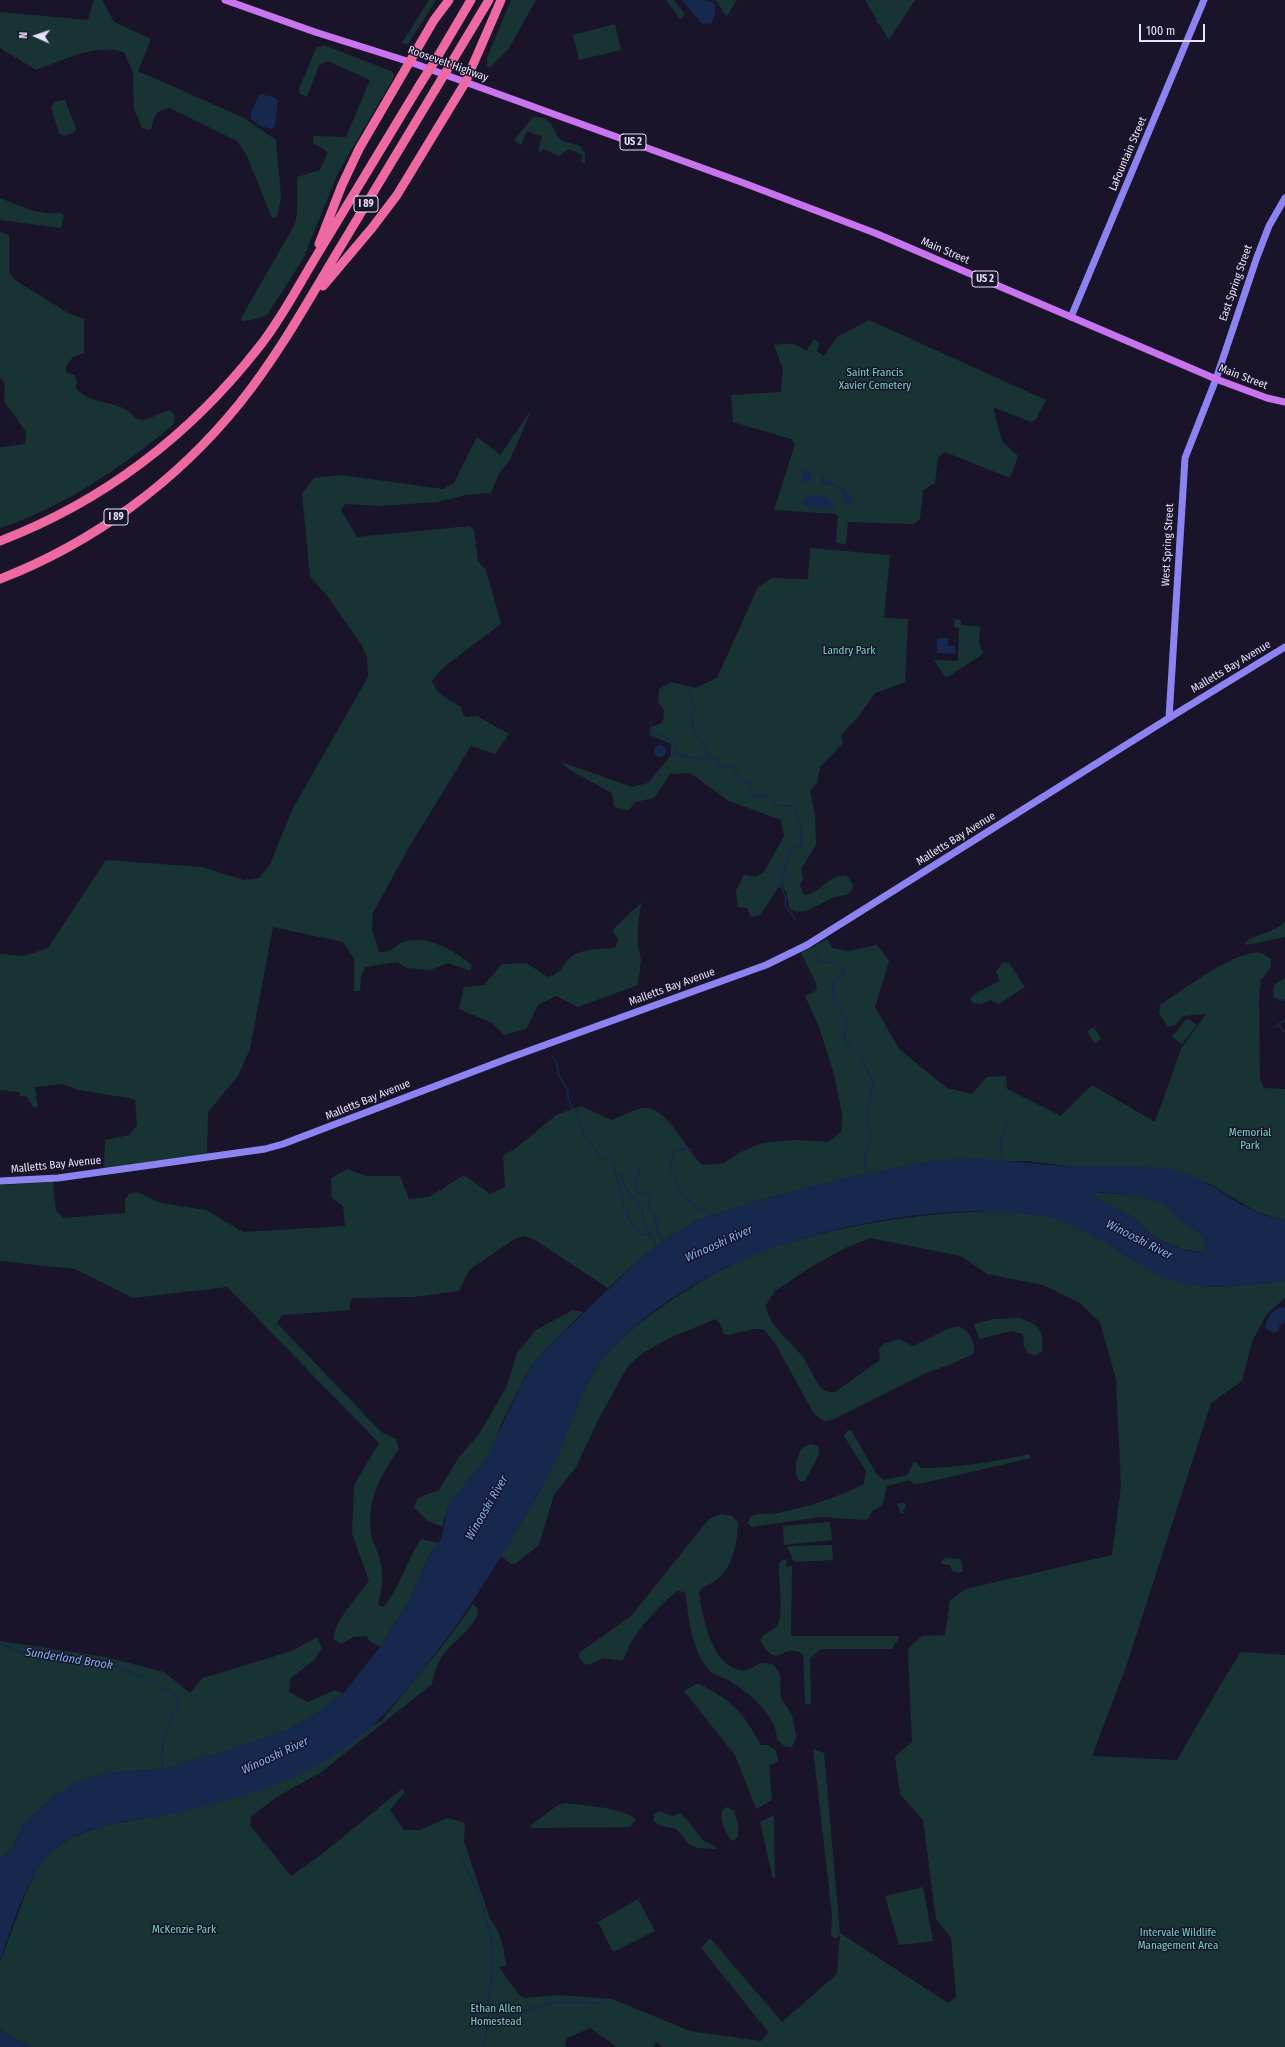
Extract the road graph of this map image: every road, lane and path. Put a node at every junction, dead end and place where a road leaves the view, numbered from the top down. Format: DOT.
graph roads {
  1 [pos="226,0"];
  2 [pos="449,0"];
  3 [pos="471,0"];
  4 [pos="489,0"];
  5 [pos="501,0"];
  6 [pos="1204,0"];
  7 [pos="410,62"];
  8 [pos="465,83"];
  9 [pos="661,152"];
  10 [pos="1285,198"];
  11 [pos="308,270"];
  12 [pos="1071,316"];
  13 [pos="298,318"];
  14 [pos="1216,379"];
  15 [pos="1285,402"];
  16 [pos="0,541"];
  17 [pos="0,579"];
  18 [pos="1285,647"];
  19 [pos="1169,718"];
  20 [pos="0,1181"];
  1 -- 7 [label="main road, Roosevelt Highway / US 2"];
  2 -- 7 [label="highway"];
  3 -- 11 [label="highway, I 89, bridge"];
  4 -- 13 [label="highway, I 89, bridge"];
  5 -- 8 [label="highway"];
  6 -- 12 [label="street, LaFountain Street"];
  7 -- 8 [label="main road, Roosevelt Highway / US 2"];
  7 -- 11 [label="highway"];
  8 -- 9 [label="main road, Roosevelt Highway / US 2"];
  8 -- 13 [label="highway"];
  9 -- 12 [label="main road, Main Street / US 2"];
  10 -- 14 [label="street, East Spring Street"];
  11 -- 16 [label="highway, I 89"];
  12 -- 14 [label="main road, Main Street / US 2"];
  13 -- 17 [label="highway, I 89"];
  14 -- 15 [label="main road, Main Street / US 2"];
  14 -- 19 [label="street, West Spring Street"];
  18 -- 19 [label="street, Malletts Bay Avenue"];
  19 -- 20 [label="street, Malletts Bay Avenue"];
}
